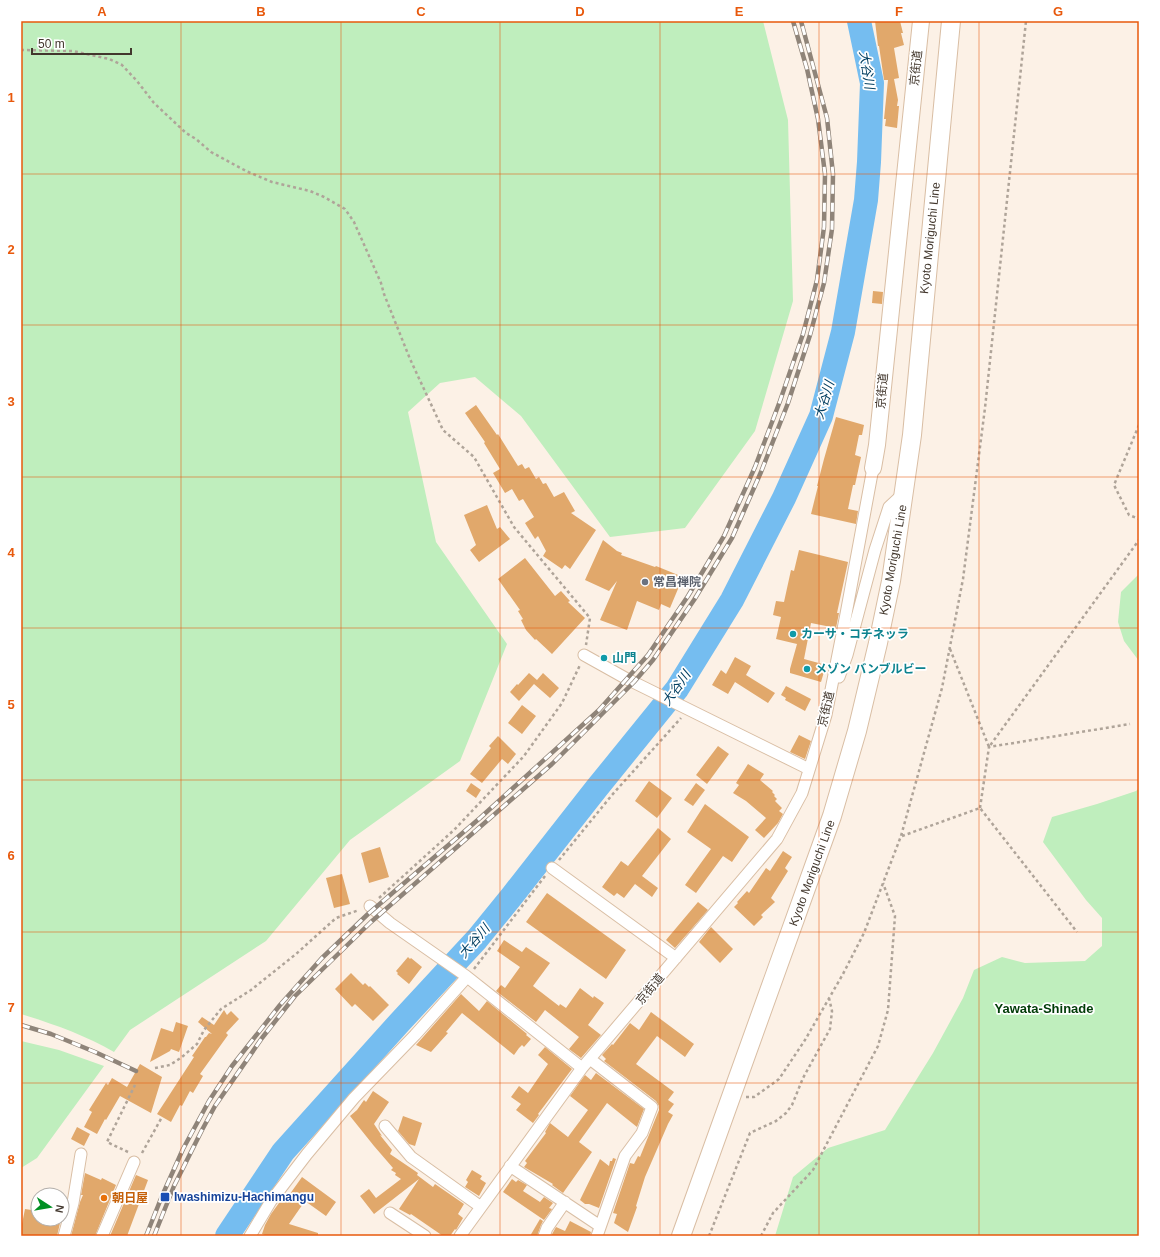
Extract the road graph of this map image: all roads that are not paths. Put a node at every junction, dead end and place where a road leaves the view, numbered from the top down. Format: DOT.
graph roads {
  1 [pos="920,21"];
  2 [pos="951,21"];
  3 [pos="873,468"];
  4 [pos="904,493"];
  5 [pos="584,655"];
  6 [pos="826,716"];
  7 [pos="809,769"];
  8 [pos="552,868"];
  9 [pos="370,906"];
  10 [pos="676,958"];
  11 [pos="467,976"];
  12 [pos="590,1059"];
  13 [pos="582,1068"];
  14 [pos="385,1126"];
  15 [pos="81,1154"];
  16 [pos="135,1159"];
  17 [pos="510,1166"];
  18 [pos="565,1202"];
  19 [pos="481,1207"];
  20 [pos="390,1213"];
  21 [pos="598,1231"];
  22 [pos="64,1236"];
  23 [pos="102,1236"];
  24 [pos="250,1236"];
  25 [pos="425,1236"];
  26 [pos="460,1236"];
  27 [pos="544,1236"];
  28 [pos="681,1236"];
  1 -- 3 [label="street, 京街道"];
  2 -- 4 [label="main road, Kyoto Moriguchi Line"];
  3 -- 6 [label="street, 京街道"];
  4 -- 6 [label="street"];
  4 -- 28 [label="main road, Kyoto Moriguchi Line"];
  5 -- 7 [label="street"];
  6 -- 7 [label="street, 京街道"];
  7 -- 10 [label="street, 京街道"];
  8 -- 10 [label="street"];
  9 -- 11 [label="street"];
  10 -- 12 [label="street, 京街道"];
  11 -- 13 [label="street"];
  11 -- 24 [label="street"];
  12 -- 13 [label="street, 京街道"];
  12 -- 21 [label="street"];
  13 -- 17 [label="street, 京街道"];
  14 -- 19 [label="street"];
  15 -- 22 [label="street"];
  16 -- 23 [label="street"];
  17 -- 18 [label="street"];
  17 -- 19 [label="street, 京街道"];
  18 -- 21 [label="street"];
  18 -- 27 [label="street"];
  19 -- 26 [label="street, 京街道"];
  20 -- 25 [label="street"];
}
